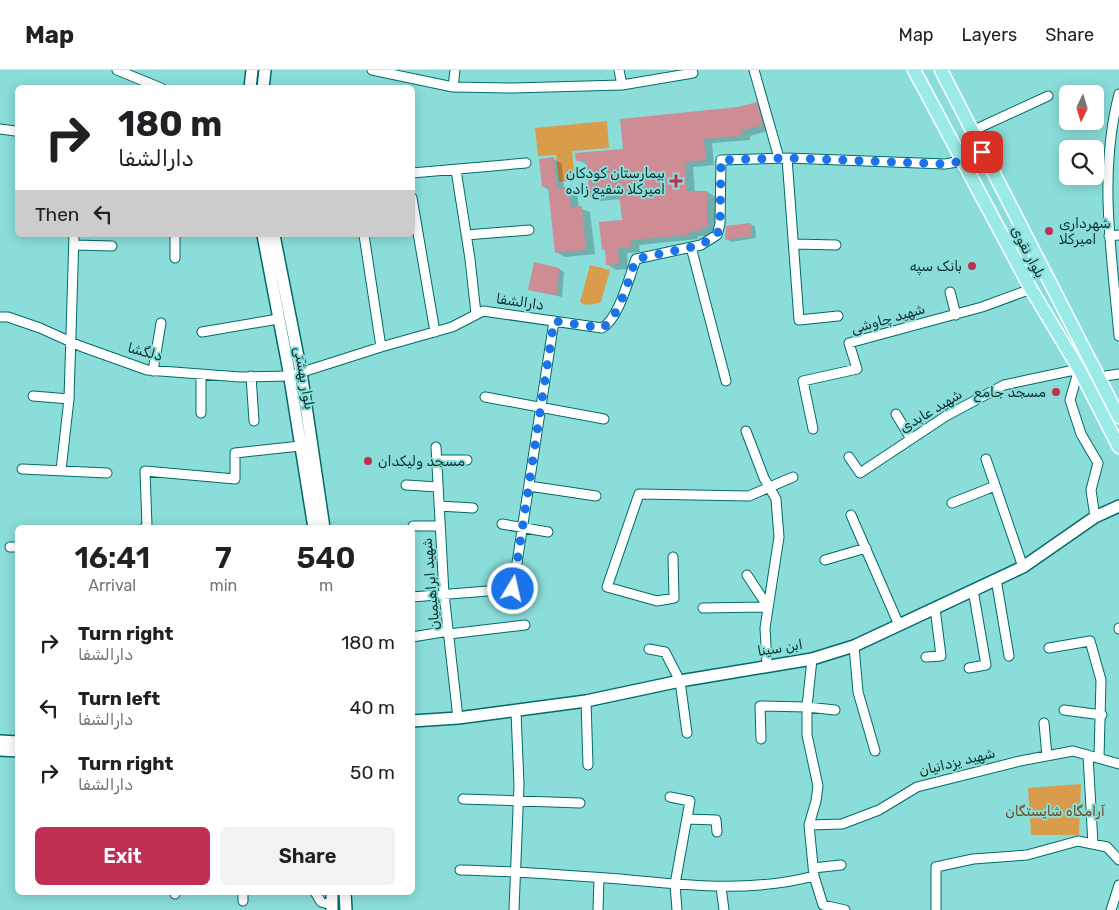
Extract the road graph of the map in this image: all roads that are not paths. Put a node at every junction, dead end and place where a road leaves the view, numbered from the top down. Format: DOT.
graph roads {
  1 [pos="117,70"];
  2 [pos="252,70"];
  3 [pos="265,70"];
  4 [pos="372,70"];
  5 [pos="455,70"];
  6 [pos="619,70"];
  7 [pos="754,70"];
  8 [pos="914,70"];
  9 [pos="941,70"];
  10 [pos="693,73"];
  11 [pos="154,85"];
  12 [pos="250,85"];
  13 [pos="263,85"];
  14 [pos="622,85"];
  15 [pos="453,86"];
  16 [pos="1048,96"];
  17 [pos="1118,98"];
  18 [pos="0,129"];
  19 [pos="15,131"];
  20 [pos="972,131"];
  21 [pos="982,152"];
  22 [pos="783,158"];
  23 [pos="963,161"];
  24 [pos="526,164"];
  25 [pos="456,170"];
  26 [pos="415,173"];
  27 [pos="415,216"];
  28 [pos="529,230"];
  29 [pos="466,235"];
  30 [pos="1119,235"];
  31 [pos="1109,236"];
  32 [pos="74,237"];
  33 [pos="175,237"];
  34 [pos="263,237"];
  35 [pos="274,237"];
  36 [pos="364,237"];
  37 [pos="794,244"];
  38 [pos="74,245"];
  39 [pos="836,245"];
  40 [pos="112,246"];
  41 [pos="691,247"];
  42 [pos="175,258"];
  43 [pos="1031,289"];
  44 [pos="950,292"];
  45 [pos="476,314"];
  46 [pos="956,314"];
  47 [pos="838,316"];
  48 [pos="0,317"];
  49 [pos="278,319"];
  50 [pos="554,321"];
  51 [pos="161,323"];
  52 [pos="1118,325"];
  53 [pos="202,332"];
  54 [pos="434,332"];
  55 [pos="1119,336"];
  56 [pos="72,342"];
  57 [pos="381,346"];
  58 [pos="1079,369"];
  59 [pos="153,371"];
  60 [pos="296,374"];
  61 [pos="1119,374"];
  62 [pos="201,376"];
  63 [pos="251,376"];
  64 [pos="1098,377"];
  65 [pos="726,381"];
  66 [pos="33,396"];
  67 [pos="485,397"];
  68 [pos="69,399"];
  69 [pos="542,409"];
  70 [pos="202,413"];
  71 [pos="896,414"];
  72 [pos="1119,417"];
  73 [pos="604,418"];
  74 [pos="254,421"];
  75 [pos="813,429"];
  76 [pos="746,431"];
  77 [pos="911,439"];
  78 [pos="300,446"];
  79 [pos="436,447"];
  80 [pos="1119,447"];
  81 [pos="849,457"];
  82 [pos="986,459"];
  83 [pos="436,460"];
  84 [pos="467,460"];
  85 [pos="22,469"];
  86 [pos="61,470"];
  87 [pos="107,472"];
  88 [pos="793,477"];
  89 [pos="406,485"];
  90 [pos="529,486"];
  91 [pos="995,486"];
  92 [pos="438,487"];
  93 [pos="769,487"];
  94 [pos="596,496"];
  95 [pos="952,503"];
  96 [pos="439,506"];
  97 [pos="1119,506"];
  98 [pos="473,508"];
  99 [pos="851,515"];
  100 [pos="1094,517"];
  101 [pos="318,523"];
  102 [pos="502,524"];
  103 [pos="147,525"];
  104 [pos="415,526"];
  105 [pos="440,526"];
  106 [pos="523,528"];
  107 [pos="548,532"];
  108 [pos="866,548"];
  109 [pos="673,556"];
  110 [pos="825,560"];
  111 [pos="1022,567"];
  112 [pos="748,575"];
  113 [pos="996,580"];
  114 [pos="973,590"];
  115 [pos="444,594"];
  116 [pos="415,597"];
  117 [pos="768,607"];
  118 [pos="703,608"];
  119 [pos="935,608"];
  120 [pos="525,625"];
  121 [pos="898,625"];
  122 [pos="449,632"];
  123 [pos="415,637"];
  124 [pos="854,646"];
  125 [pos="1049,648"];
  126 [pos="649,649"];
  127 [pos="1009,656"];
  128 [pos="926,657"];
  129 [pos="812,658"];
  130 [pos="768,665"];
  131 [pos="970,668"];
  132 [pos="680,681"];
  133 [pos="586,701"];
  134 [pos="807,706"];
  135 [pos="835,710"];
  136 [pos="1064,710"];
  137 [pos="516,712"];
  138 [pos="1102,715"];
  139 [pos="458,718"];
  140 [pos="415,721"];
  141 [pos="1044,723"];
  142 [pos="687,733"];
  143 [pos="761,739"];
  144 [pos="0,740"];
  145 [pos="15,742"];
  146 [pos="0,750"];
  147 [pos="875,750"];
  148 [pos="15,751"];
  149 [pos="1088,755"];
  150 [pos="1047,756"];
  151 [pos="1099,758"];
  152 [pos="1119,764"];
  153 [pos="588,765"];
  154 [pos="670,797"];
  155 [pos="463,799"];
  156 [pos="518,801"];
  157 [pos="580,803"];
  158 [pos="686,819"];
  159 [pos="809,825"];
  160 [pos="717,832"];
  161 [pos="1093,844"];
  162 [pos="1119,860"];
  163 [pos="841,865"];
  164 [pos="460,870"];
  165 [pos="515,871"];
  166 [pos="813,872"];
  167 [pos="599,878"];
  168 [pos="675,884"];
  169 [pos="1119,885"];
  170 [pos="721,887"];
  171 [pos="317,895"];
  172 [pos="345,895"];
  173 [pos="332,907"];
  174 [pos="346,908"];
  175 [pos="514,910"];
  176 [pos="598,910"];
  177 [pos="677,910"];
  178 [pos="724,910"];
  179 [pos="845,910"];
  180 [pos="936,910"];
  181 [pos="1111,910"];
  1 -- 11 [label="street"];
  2 -- 12 [label="main road"];
  3 -- 13 [label="main road"];
  4 -- 15 [label="street"];
  5 -- 15 [label="street"];
  6 -- 14 [label="street"];
  7 -- 22 [label="street"];
  8 -- 23 [label="main road, بلوار نقوی"];
  9 -- 20 [label="main road, بلوار نقوی"];
  10 -- 14 [label="street"];
  14 -- 15 [label="street"];
  16 -- 20 [label="street"];
  17 -- 31 [label="street"];
  18 -- 19 [label="street"];
  20 -- 21 [label="main road, بلوار نقوی"];
  21 -- 23 [label="street, دارالشفا"];
  21 -- 64 [label="main road, بلوار نقوی"];
  22 -- 23 [label="street, دارالشفا"];
  22 -- 37 [label="street"];
  22 -- 41 [label="street, دارالشفا"];
  23 -- 43 [label="main road, بلوار نقوی"];
  24 -- 25 [label="street"];
  25 -- 26 [label="street"];
  25 -- 29 [label="street"];
  27 -- 54 [label="street"];
  28 -- 29 [label="street"];
  29 -- 45 [label="street"];
  30 -- 31 [label="street"];
  31 -- 52 [label="street"];
  32 -- 38 [label="street"];
  33 -- 42 [label="street"];
  34 -- 49 [label="main road, بلوار بهشتی"];
  35 -- 60 [label="main road, بلوار بهشتی"];
  36 -- 57 [label="street"];
  37 -- 39 [label="street"];
  37 -- 47 [label="street"];
  38 -- 40 [label="street"];
  38 -- 56 [label="street"];
  41 -- 50 [label="street, دارالشفا"];
  41 -- 65 [label="street"];
  43 -- 46 [label="street, شهید چاوشی"];
  43 -- 58 [label="main road, بلوار نقوی"];
  44 -- 46 [label="street"];
  45 -- 50 [label="street, دارالشفا"];
  45 -- 54 [label="street, دارالشفا"];
  46 -- 75 [label="street, شهید چاوشی"];
  48 -- 56 [label="street, دلگشا"];
  49 -- 53 [label="street"];
  49 -- 60 [label="main road, بلوار بهشتی"];
  50 -- 69 [label="street"];
  51 -- 59 [label="street"];
  52 -- 55 [label="street"];
  54 -- 57 [label="street, دارالشفا"];
  56 -- 59 [label="street, دلگشا"];
  56 -- 68 [label="street"];
  57 -- 60 [label="street, دارالشفا"];
  58 -- 77 [label="street, شهید عابدی"];
  58 -- 80 [label="main road, بلوار نقوی"];
  58 -- 100 [label="street"];
  59 -- 62 [label="street, دلگشا"];
  60 -- 63 [label="street, دلگشا"];
  60 -- 78 [label="main road, بلوار بهشتی"];
  60 -- 101 [label="main road, بلوار بهشتی"];
  61 -- 64 [label="street"];
  62 -- 63 [label="street, دلگشا"];
  62 -- 70 [label="street"];
  63 -- 74 [label="street"];
  64 -- 72 [label="main road, بلوار نقوی"];
  66 -- 68 [label="street"];
  67 -- 69 [label="street"];
  68 -- 86 [label="street"];
  69 -- 73 [label="street"];
  69 -- 90 [label="street"];
  71 -- 77 [label="street"];
  76 -- 93 [label="street"];
  77 -- 81 [label="street, شهید عابدی"];
  78 -- 101 [label="main road, بلوار بهشتی"];
  78 -- 103 [label="street"];
  79 -- 83 [label="street, شهید ابراهیمیان"];
  82 -- 91 [label="street"];
  83 -- 84 [label="street"];
  83 -- 92 [label="street, شهید ابراهیمیان"];
  85 -- 86 [label="street"];
  86 -- 87 [label="street"];
  88 -- 93 [label="street"];
  89 -- 92 [label="street"];
  90 -- 94 [label="street"];
  90 -- 106 [label="street"];
  91 -- 95 [label="street"];
  91 -- 111 [label="street"];
  92 -- 96 [label="street, شهید ابراهیمیان"];
  93 -- 109 [label="street"];
  93 -- 117 [label="street"];
  96 -- 98 [label="street"];
  96 -- 105 [label="street, شهید ابراهیمیان"];
  97 -- 100 [label="main road, ابن سینا"];
  99 -- 108 [label="street"];
  100 -- 111 [label="main road, ابن سینا"];
  102 -- 106 [label="street"];
  104 -- 105 [label="street"];
  105 -- 115 [label="street, شهید ابراهیمیان"];
  106 -- 107 [label="street"];
  106 -- 115 [label="street"];
  108 -- 110 [label="street"];
  108 -- 121 [label="street"];
  111 -- 113 [label="main road, ابن سینا"];
  112 -- 117 [label="street"];
  113 -- 114 [label="main road, ابن سینا"];
  113 -- 127 [label="street"];
  114 -- 119 [label="main road, ابن سینا"];
  114 -- 131 [label="street"];
  115 -- 116 [label="street"];
  115 -- 122 [label="street, شهید ابراهیمیان"];
  117 -- 118 [label="street"];
  117 -- 130 [label="street"];
  119 -- 121 [label="main road, ابن سینا"];
  119 -- 128 [label="street"];
  120 -- 122 [label="street"];
  121 -- 124 [label="main road, ابن سینا"];
  122 -- 123 [label="street"];
  122 -- 139 [label="street, شهید ابراهیمیان"];
  124 -- 129 [label="main road, ابن سینا"];
  124 -- 147 [label="street"];
  125 -- 138 [label="street"];
  126 -- 132 [label="street"];
  129 -- 130 [label="main road, ابن سینا"];
  129 -- 134 [label="street"];
  130 -- 132 [label="main road, ابن سینا"];
  132 -- 133 [label="main road, ابن سینا"];
  132 -- 142 [label="street"];
  133 -- 137 [label="main road, ابن سینا"];
  133 -- 153 [label="street"];
  134 -- 135 [label="street"];
  134 -- 143 [label="street"];
  134 -- 159 [label="street"];
  136 -- 138 [label="street"];
  137 -- 139 [label="main road, ابن سینا"];
  137 -- 156 [label="street"];
  138 -- 151 [label="street"];
  139 -- 140 [label="main road, ابن سینا"];
  141 -- 150 [label="street"];
  144 -- 145 [label="main road"];
  146 -- 148 [label="main road"];
  149 -- 150 [label="street, شهید یزدانیان"];
  149 -- 151 [label="street, شهید یزدانیان"];
  149 -- 161 [label="street"];
  150 -- 159 [label="street, شهید یزدانیان"];
  151 -- 152 [label="street, شهید یزدانیان"];
  154 -- 158 [label="street"];
  155 -- 156 [label="street"];
  156 -- 157 [label="street"];
  156 -- 165 [label="street"];
  158 -- 160 [label="street"];
  158 -- 168 [label="street"];
  159 -- 166 [label="street"];
  161 -- 162 [label="street"];
  161 -- 180 [label="street"];
  163 -- 166 [label="street"];
  164 -- 165 [label="street"];
  165 -- 167 [label="street"];
  165 -- 175 [label="street"];
  166 -- 170 [label="street"];
  166 -- 179 [label="street"];
  167 -- 168 [label="street"];
  167 -- 176 [label="street"];
  168 -- 170 [label="street"];
  168 -- 177 [label="street"];
  169 -- 181 [label="street"];
  170 -- 178 [label="street"];
  171 -- 173 [label="street"];
  172 -- 174 [label="main road"];
  173 -- 174 [label="main road"];
}
